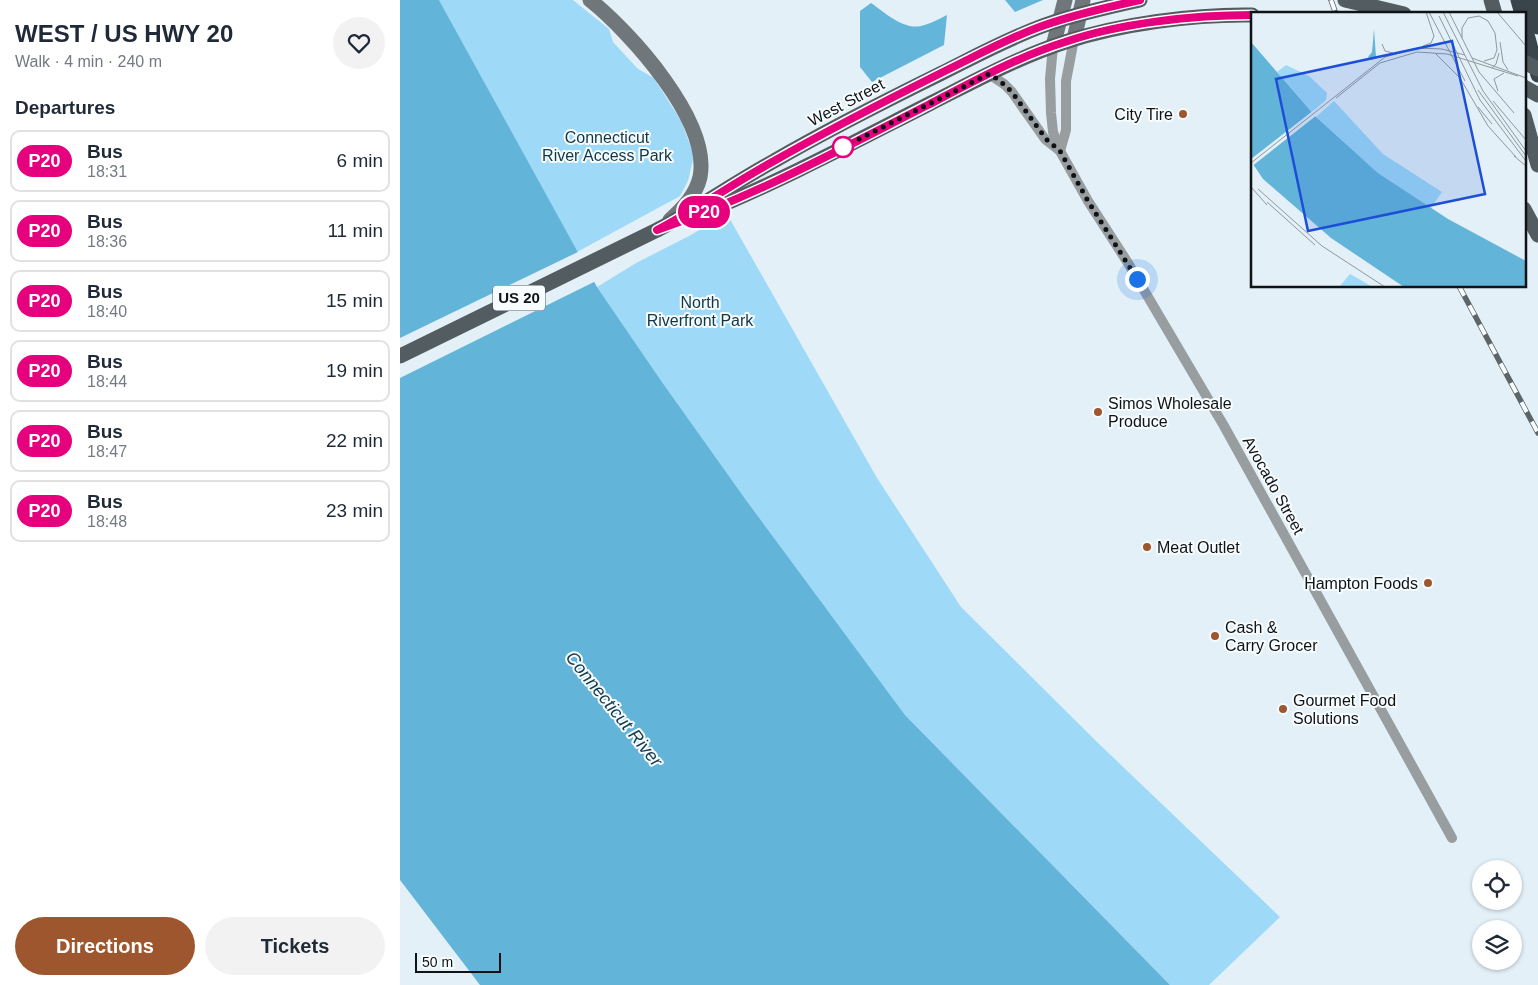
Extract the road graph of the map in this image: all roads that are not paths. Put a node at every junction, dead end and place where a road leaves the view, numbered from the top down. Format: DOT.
graph roads {
  1 [pos="590,0"];
  2 [pos="1065,0"];
  3 [pos="1140,0"];
  4 [pos="1531,0"];
  5 [pos="1351,1"];
  6 [pos="1082,7"];
  7 [pos="1396,12"];
  8 [pos="1251,15"];
  9 [pos="1060,20"];
  10 [pos="1538,27"];
  11 [pos="1526,30"];
  12 [pos="1074,39"];
  13 [pos="1053,46"];
  14 [pos="1526,63"];
  15 [pos="1538,69"];
  16 [pos="989,74"];
  17 [pos="1538,74"];
  18 [pos="1526,88"];
  19 [pos="1538,94"];
  20 [pos="1526,122"];
  21 [pos="1060,151"];
  22 [pos="785,154"];
  23 [pos="1538,164"];
  24 [pos="794,171"];
  25 [pos="1526,213"];
  26 [pos="657,230"];
  27 [pos="1538,235"];
  28 [pos="400,356"];
  29 [pos="1452,838"];
  1 -- 26 [label="street"];
  2 -- 9 [label="street"];
  3 -- 6 [label="main road, US 20"];
  4 -- 10 [label="highway"];
  5 -- 7 [label="main road"];
  6 -- 9 [label="main road, US 20"];
  6 -- 12 [label="street"];
  8 -- 12 [label="main road, US 20"];
  9 -- 13 [label="street"];
  9 -- 22 [label="main road, West Street / US 20"];
  11 -- 17 [label="highway"];
  12 -- 13 [label="main road, US 20"];
  12 -- 21 [label="street"];
  13 -- 16 [label="main road, West Street / US 20"];
  13 -- 21 [label="street, Avocado Street"];
  14 -- 15 [label="main road, bridge"];
  16 -- 21 [label="street, Avocado Street"];
  16 -- 24 [label="main road, West Street / US 20"];
  18 -- 19 [label="main road"];
  20 -- 23 [label="main road"];
  21 -- 29 [label="street, Avocado Street"];
  22 -- 24 [label="main road"];
  22 -- 26 [label="main road, West Street / US 20"];
  24 -- 26 [label="main road, West Street / US 20"];
  25 -- 27 [label="main road"];
  26 -- 28 [label="main road, West Street / US 20"];
}
